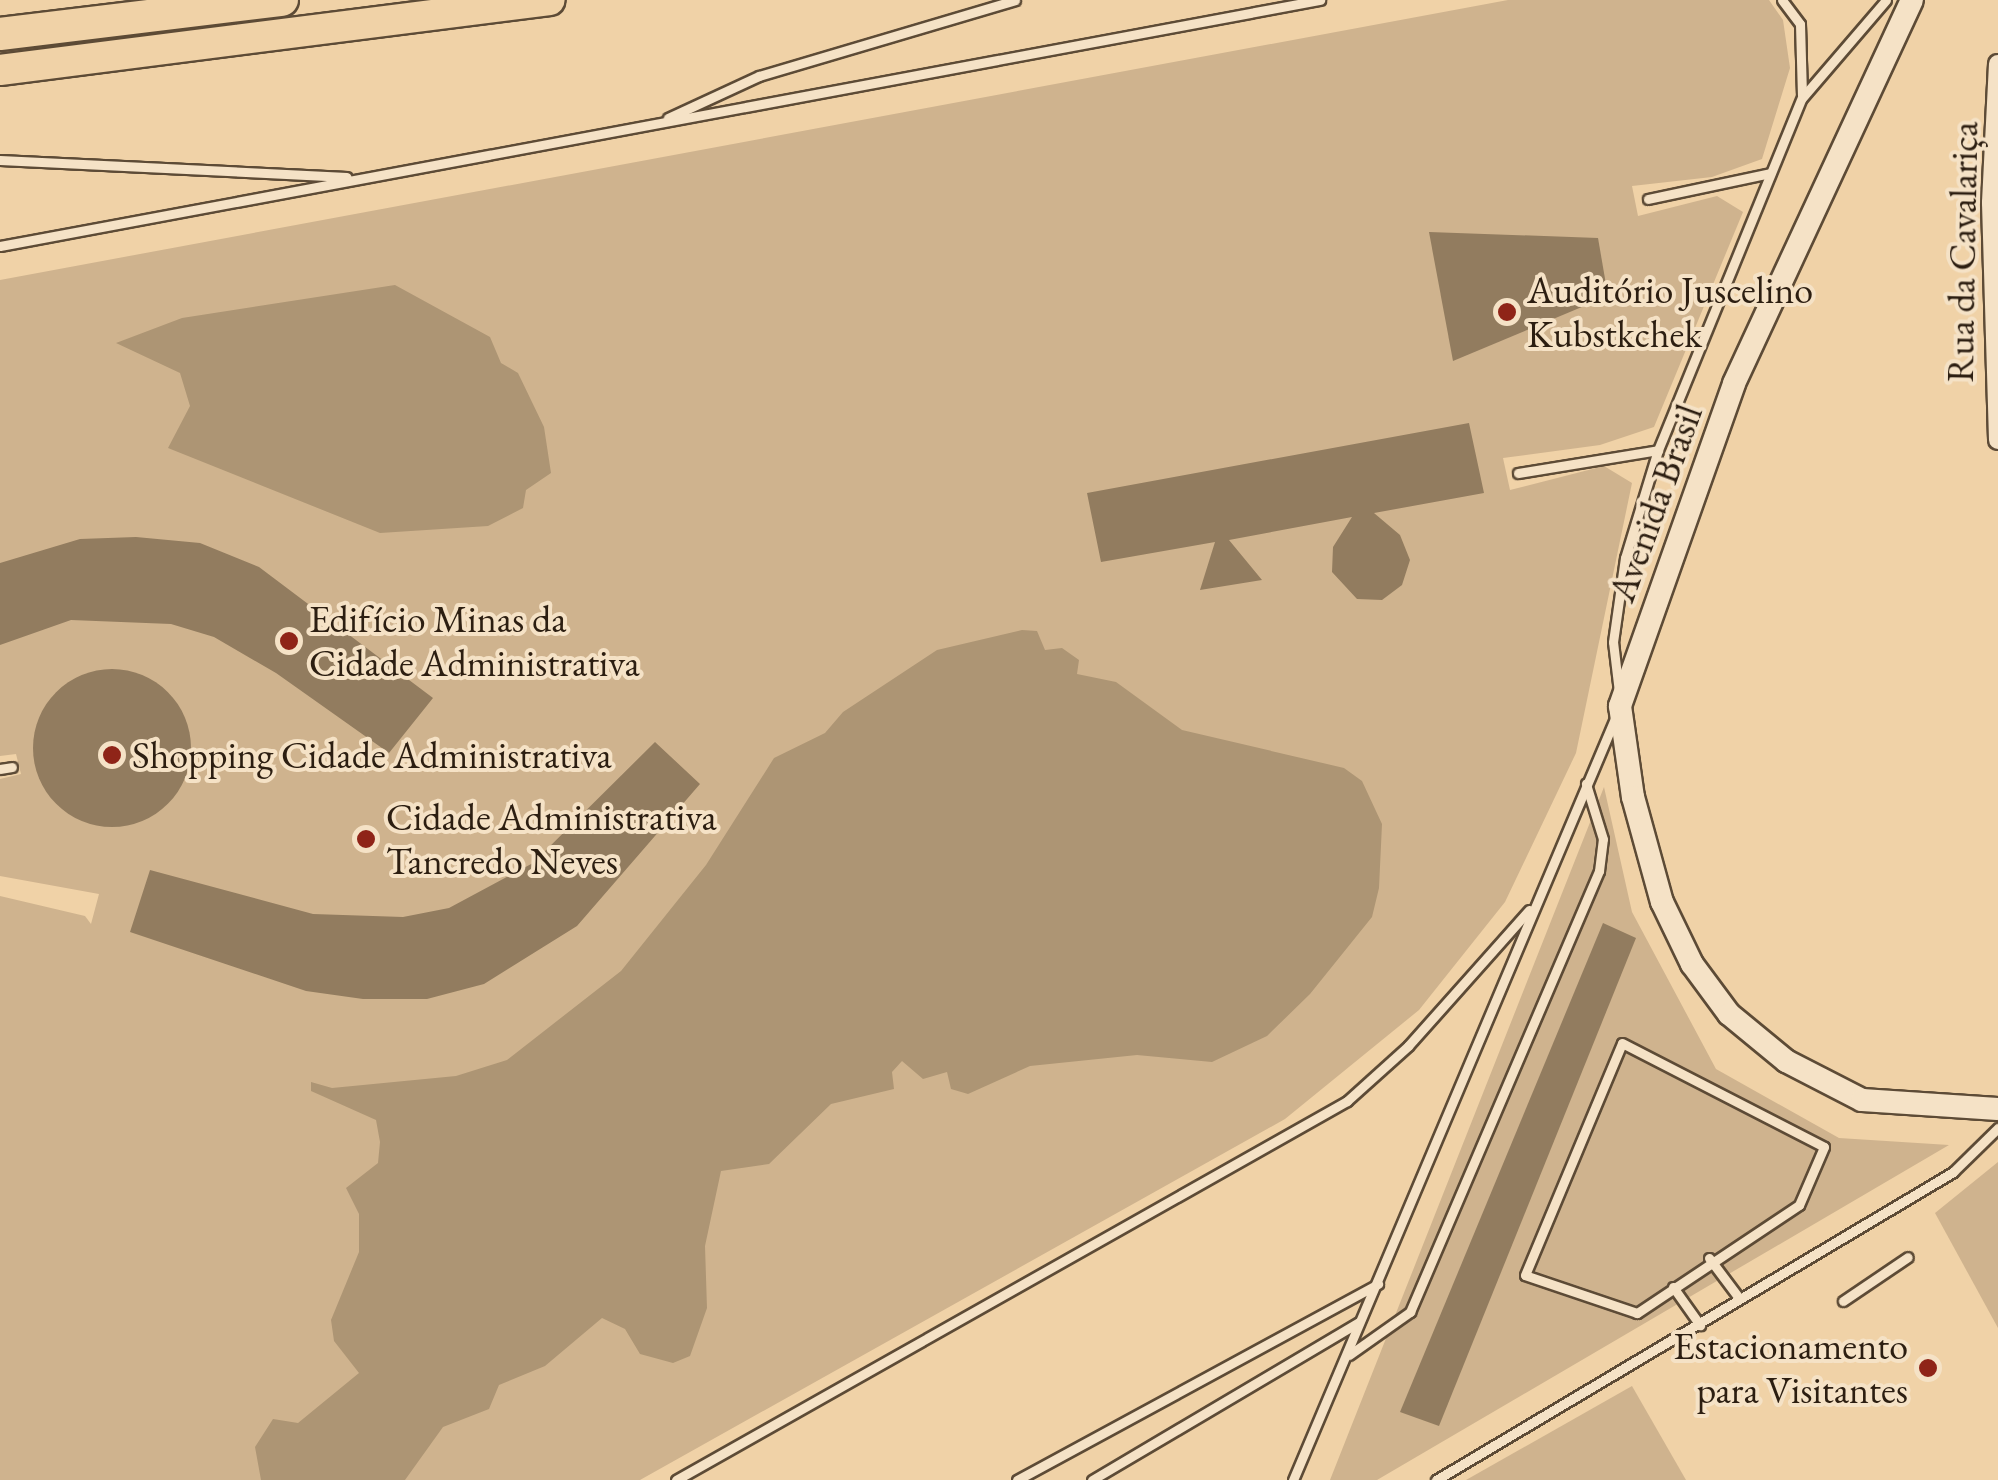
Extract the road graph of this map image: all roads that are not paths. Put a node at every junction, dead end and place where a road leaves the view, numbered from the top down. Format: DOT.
graph roads {
  1 [pos="282,0"];
  2 [pos="550,0"];
  3 [pos="1015,0"];
  4 [pos="1320,0"];
  5 [pos="1782,0"];
  6 [pos="1886,0"];
  7 [pos="1912,0"];
  8 [pos="0,34"];
  9 [pos="1998,64"];
  10 [pos="0,70"];
  11 [pos="1802,98"];
  12 [pos="652,126"];
  13 [pos="0,160"];
  14 [pos="1770,173"];
  15 [pos="359,178"];
  16 [pos="1648,199"];
  17 [pos="1995,208"];
  18 [pos="0,246"];
  19 [pos="1998,440"];
  20 [pos="1658,450"];
  21 [pos="1518,474"];
  22 [pos="1620,706"];
  23 [pos="12,767"];
  24 [pos="0,769"];
  25 [pos="1586,784"];
  26 [pos="1534,904"];
  27 [pos="1998,1109"];
  28 [pos="1998,1128"];
  29 [pos="1908,1257"];
  30 [pos="1708,1258"];
  31 [pos="1378,1284"];
  32 [pos="1673,1287"];
  33 [pos="1739,1298"];
  34 [pos="1844,1301"];
  35 [pos="1362,1321"];
  36 [pos="1700,1325"];
  37 [pos="1347,1357"];
  38 [pos="676,1480"];
  39 [pos="1017,1480"];
  40 [pos="1092,1480"];
  41 [pos="1293,1480"];
  42 [pos="1436,1480"];
  1 -- 8 [label="highway"];
  2 -- 10 [label="main road"];
  3 -- 12 [label="lane"];
  4 -- 12 [label="lane"];
  5 -- 11 [label="lane"];
  6 -- 11 [label="lane"];
  7 -- 22 [label="street, Avenida Brasil"];
  9 -- 17 [label="street, Rua da Cavalariça"];
  11 -- 14 [label="lane"];
  12 -- 15 [label="lane"];
  13 -- 15 [label="lane"];
  14 -- 16 [label="lane"];
  14 -- 20 [label="lane"];
  15 -- 18 [label="lane"];
  17 -- 19 [label="street, Rua da Cavalariça"];
  20 -- 21 [label="lane"];
  20 -- 22 [label="lane"];
  22 -- 25 [label="lane"];
  22 -- 27 [label="street"];
  23 -- 24 [label="lane"];
  25 -- 26 [label="lane"];
  25 -- 37 [label="lane"];
  26 -- 31 [label="lane"];
  26 -- 38 [label="lane"];
  28 -- 33 [label="lane"];
  29 -- 34 [label="lane"];
  30 -- 32 [label="lane"];
  30 -- 32 [label="lane"];
  30 -- 33 [label="lane"];
  31 -- 35 [label="lane"];
  31 -- 39 [label="lane"];
  32 -- 36 [label="lane"];
  33 -- 36 [label="lane"];
  35 -- 37 [label="lane"];
  35 -- 40 [label="lane"];
  36 -- 42 [label="lane"];
  37 -- 41 [label="lane"];
}
